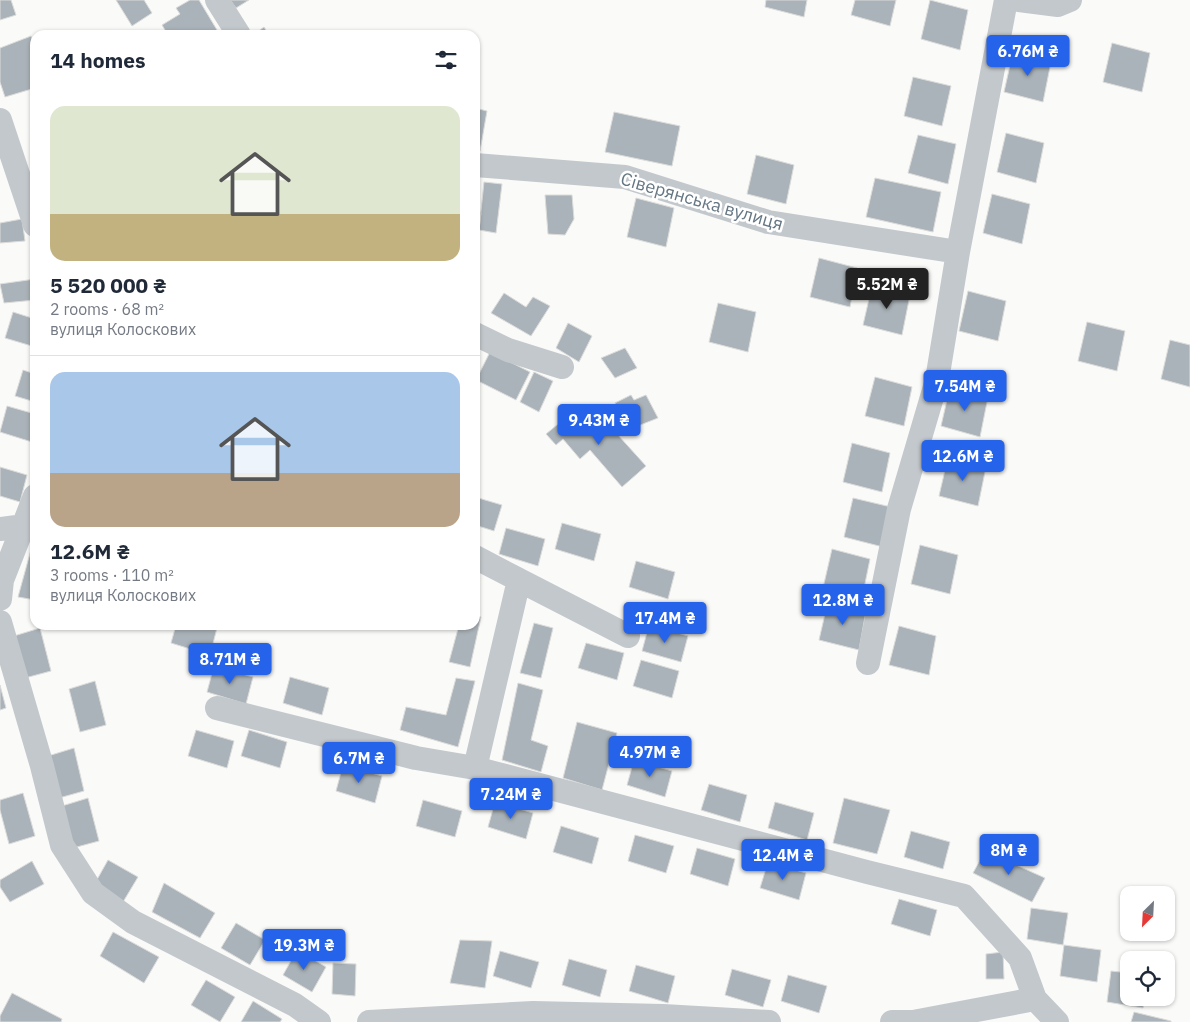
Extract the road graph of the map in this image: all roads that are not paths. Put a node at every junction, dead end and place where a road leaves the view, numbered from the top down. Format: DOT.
graph roads {
  1 [pos="217,0"];
  2 [pos="1006,0"];
  3 [pos="1019,0"];
  4 [pos="1070,0"];
  5 [pos="236,30"];
  6 [pos="0,120"];
  7 [pos="480,165"];
  8 [pos="30,210"];
  9 [pos="958,252"];
  10 [pos="480,336"];
  11 [pos="562,367"];
  12 [pos="30,510"];
  13 [pos="24,526"];
  14 [pos="0,529"];
  15 [pos="480,560"];
  16 [pos="519,580"];
  17 [pos="0,599"];
  18 [pos="0,622"];
  19 [pos="628,636"];
  20 [pos="868,663"];
  21 [pos="217,708"];
  22 [pos="475,768"];
  23 [pos="1035,999"];
  24 [pos="319,1022"];
  25 [pos="369,1022"];
  26 [pos="769,1022"];
  27 [pos="892,1022"];
  28 [pos="1057,1022"];
  1 -- 5 [label="street"];
  2 -- 9 [label="street"];
  3 -- 4 [label="street"];
  6 -- 8 [label="street"];
  7 -- 9 [label="street, Сіверянська вулиця"];
  9 -- 20 [label="street"];
  10 -- 11 [label="street"];
  12 -- 13 [label="street"];
  13 -- 14 [label="street"];
  13 -- 17 [label="street"];
  15 -- 16 [label="street"];
  16 -- 19 [label="street"];
  16 -- 22 [label="street"];
  18 -- 24 [label="street"];
  21 -- 22 [label="street"];
  22 -- 23 [label="street"];
  23 -- 27 [label="street"];
  23 -- 28 [label="street"];
  25 -- 26 [label="street"];
}
